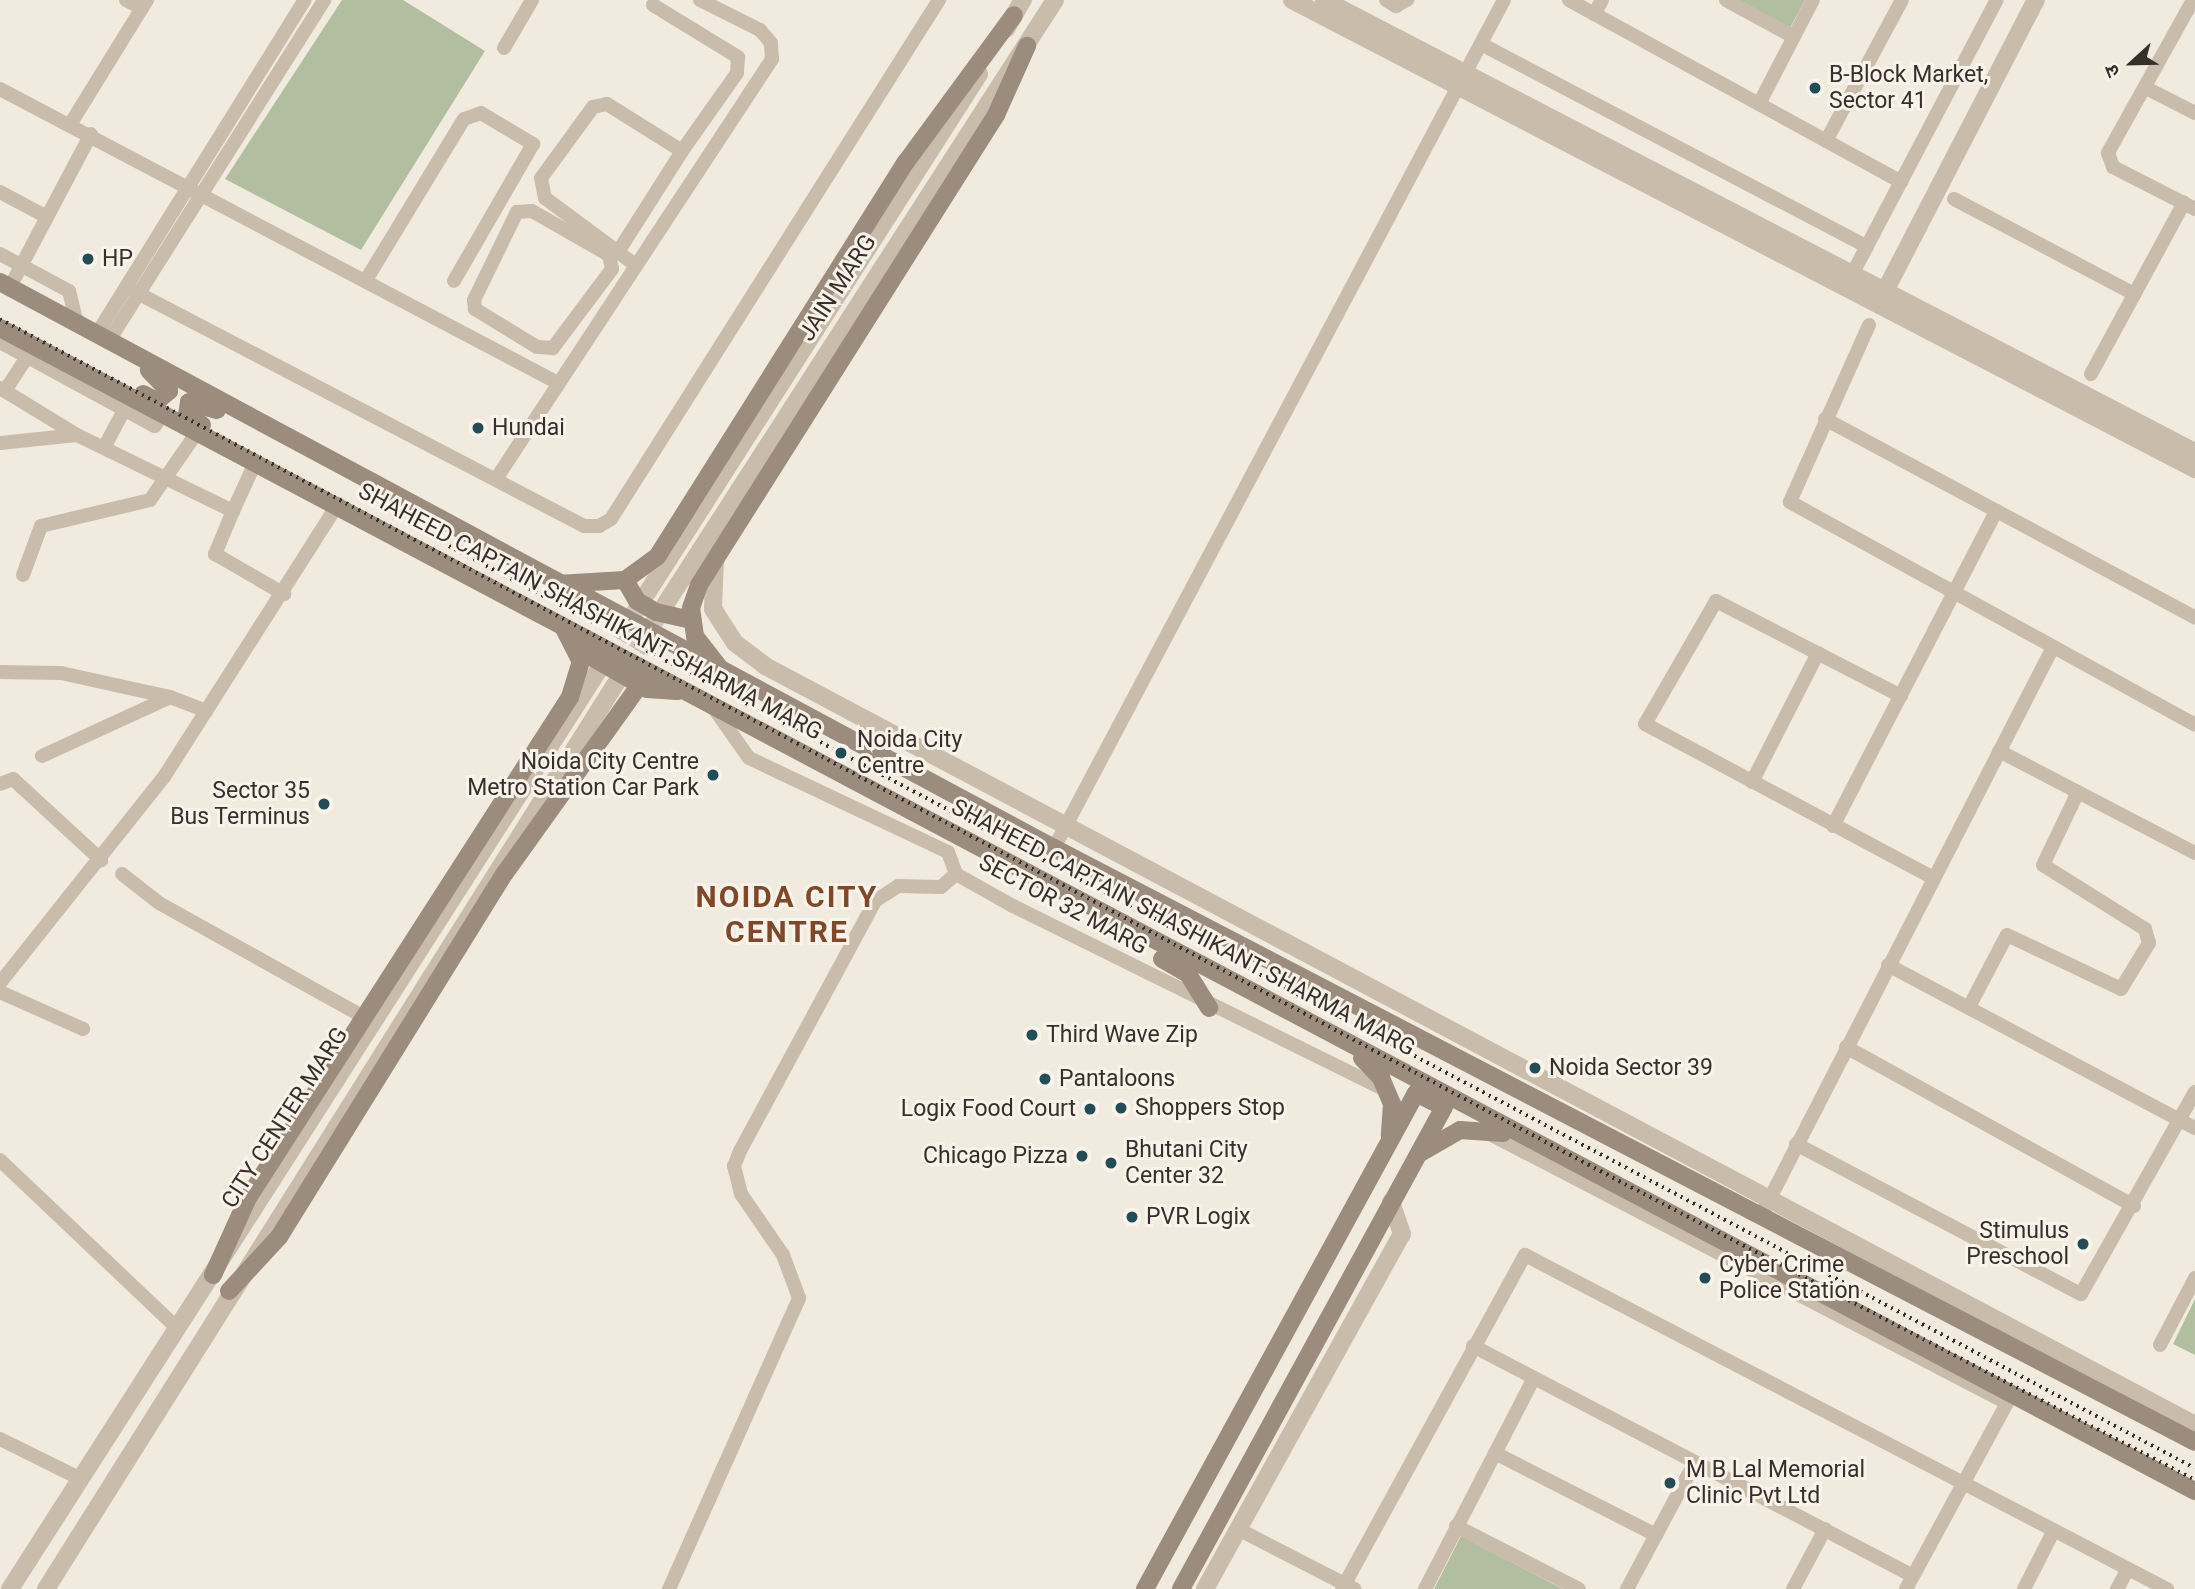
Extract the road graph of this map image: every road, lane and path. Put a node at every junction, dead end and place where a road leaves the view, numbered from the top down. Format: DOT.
graph roads {
  1 [pos="126,0"];
  2 [pos="305,0"];
  3 [pos="324,0"];
  4 [pos="532,0"];
  5 [pos="700,0"];
  6 [pos="939,0"];
  7 [pos="1055,0"];
  8 [pos="1292,0"];
  9 [pos="1324,0"];
  10 [pos="1386,0"];
  11 [pos="1407,0"];
  12 [pos="1504,0"];
  13 [pos="1569,0"];
  14 [pos="1602,0"];
  15 [pos="1726,0"];
  16 [pos="1813,0"];
  17 [pos="1902,0"];
  18 [pos="1997,0"];
  19 [pos="2036,0"];
  20 [pos="2193,0"];
  21 [pos="145,4"];
  22 [pos="653,5"];
  23 [pos="1019,7"];
  24 [pos="1594,14"];
  25 [pos="1794,37"];
  26 [pos="1481,44"];
  27 [pos="1027,46"];
  28 [pos="504,48"];
  29 [pos="1463,78"];
  30 [pos="2146,88"];
  31 [pos="0,89"];
  32 [pos="1759,104"];
  33 [pos="2195,113"];
  34 [pos="71,123"];
  35 [pos="91,134"];
  36 [pos="1826,141"];
  37 [pos="681,151"];
  38 [pos="1901,182"];
  39 [pos="191,185"];
  40 [pos="0,192"];
  41 [pos="205,194"];
  42 [pos="1954,200"];
  43 [pos="2189,206"];
  44 [pos="47,217"];
  45 [pos="1867,247"];
  46 [pos="618,252"];
  47 [pos="0,254"];
  48 [pos="23,265"];
  49 [pos="635,265"];
  50 [pos="462,267"];
  51 [pos="366,280"];
  52 [pos="480,280"];
  53 [pos="1850,280"];
  54 [pos="454,281"];
  55 [pos="5,285"];
  56 [pos="134,292"];
  57 [pos="2134,294"];
  58 [pos="1882,297"];
  59 [pos="77,322"];
  60 [pos="1869,325"];
  61 [pos="0,328"];
  62 [pos="104,336"];
  63 [pos="0,342"];
  64 [pos="134,351"];
  65 [pos="27,357"];
  66 [pos="2091,373"];
  67 [pos="558,383"];
  68 [pos="119,388"];
  69 [pos="2,389"];
  70 [pos="125,409"];
  71 [pos="163,412"];
  72 [pos="1825,419"];
  73 [pos="270,426"];
  74 [pos="198,431"];
  75 [pos="77,435"];
  76 [pos="0,443"];
  77 [pos="106,444"];
  78 [pos="252,459"];
  79 [pos="2194,463"];
  80 [pos="171,478"];
  81 [pos="496,479"];
  82 [pos="338,504"];
  83 [pos="1996,511"];
  84 [pos="233,512"];
  85 [pos="716,556"];
  86 [pos="23,575"];
  87 [pos="625,580"];
  88 [pos="557,584"];
  89 [pos="647,593"];
  90 [pos="284,594"];
  91 [pos="1953,596"];
  92 [pos="665,605"];
  93 [pos="2195,617"];
  94 [pos="691,620"];
  95 [pos="562,624"];
  96 [pos="2052,649"];
  97 [pos="579,650"];
  98 [pos="1818,653"];
  99 [pos="598,671"];
  100 [pos="724,672"];
  101 [pos="0,673"];
  102 [pos="616,683"];
  103 [pos="639,686"];
  104 [pos="679,691"];
  105 [pos="1901,696"];
  106 [pos="170,697"];
  107 [pos="713,707"];
  108 [pos="206,711"];
  109 [pos="2195,725"];
  110 [pos="1999,751"];
  111 [pos="42,757"];
  112 [pos="1752,782"];
  113 [pos="0,785"];
  114 [pos="2078,792"];
  115 [pos="1067,824"];
  116 [pos="1833,825"];
  117 [pos="1055,848"];
  118 [pos="2195,853"];
  119 [pos="101,860"];
  120 [pos="122,874"];
  121 [pos="956,874"];
  122 [pos="1933,878"];
  123 [pos="1104,914"];
  124 [pos="1888,965"];
  125 [pos="0,983"];
  126 [pos="0,992"];
  127 [pos="1969,1007"];
  128 [pos="1209,1008"];
  129 [pos="364,1017"];
  130 [pos="83,1029"];
  131 [pos="1346,1044"];
  132 [pos="1846,1047"];
  133 [pos="1387,1091"];
  134 [pos="2195,1092"];
  135 [pos="2180,1120"];
  136 [pos="2195,1128"];
  137 [pos="1482,1130"];
  138 [pos="1517,1135"];
  139 [pos="1389,1143"];
  140 [pos="1796,1144"];
  141 [pos="1416,1156"];
  142 [pos="0,1160"];
  143 [pos="1770,1198"];
  144 [pos="1391,1202"];
  145 [pos="2134,1206"];
  146 [pos="1759,1220"];
  147 [pos="213,1275"];
  148 [pos="2195,1278"];
  149 [pos="229,1291"];
  150 [pos="178,1329"];
  151 [pos="2160,1345"];
  152 [pos="1473,1346"];
  153 [pos="1534,1378"];
  154 [pos="2195,1425"];
  155 [pos="0,1439"];
  156 [pos="2195,1442"];
  157 [pos="1495,1453"];
  158 [pos="1696,1462"];
  159 [pos="81,1479"];
  160 [pos="1964,1482"];
  161 [pos="2191,1486"];
  162 [pos="1456,1526"];
  163 [pos="1238,1529"];
  164 [pos="1825,1529"];
  165 [pos="2054,1530"];
  166 [pos="1656,1535"];
  167 [pos="2128,1569"];
  168 [pos="1910,1582"];
  169 [pos="1347,1587"];
  170 [pos="10,1589"];
  171 [pos="46,1589"];
  172 [pos="670,1589"];
  173 [pos="1145,1589"];
  174 [pos="1181,1589"];
  175 [pos="1205,1589"];
  176 [pos="1425,1589"];
  177 [pos="1579,1589"];
  178 [pos="1627,1589"];
  179 [pos="1793,1589"];
  180 [pos="2024,1589"];
  181 [pos="2118,1589"];
  182 [pos="2167,1589"];
  1 -- 21 [label="street"];
  2 -- 39 [label="street"];
  3 -- 41 [label="street"];
  4 -- 28 [label="street"];
  5 -- 49 [label="street"];
  6 -- 81 [label="street"];
  7 -- 27 [label="street, JAIN MARG"];
  8 -- 29 [label="street"];
  9 -- 29 [label="street"];
  10 -- 11 [label="street"];
  12 -- 26 [label="street"];
  13 -- 24 [label="street"];
  14 -- 24 [label="street"];
  15 -- 25 [label="street"];
  16 -- 25 [label="street"];
  17 -- 36 [label="street"];
  18 -- 38 [label="street"];
  19 -- 58 [label="street"];
  20 -- 30 [label="street"];
  21 -- 34 [label="street"];
  22 -- 37 [label="street"];
  23 -- 87 [label="main road"];
  23 -- 89 [label="street, JAIN MARG"];
  24 -- 32 [label="street"];
  25 -- 32 [label="street"];
  26 -- 29 [label="street"];
  26 -- 45 [label="street"];
  27 -- 85 [label="main road"];
  27 -- 92 [label="street, JAIN MARG"];
  29 -- 53 [label="street"];
  29 -- 115 [label="street"];
  30 -- 33 [label="street"];
  30 -- 43 [label="street"];
  31 -- 34 [label="street"];
  32 -- 36 [label="street"];
  34 -- 35 [label="street"];
  35 -- 39 [label="street"];
  35 -- 44 [label="street"];
  36 -- 38 [label="street"];
  37 -- 46 [label="street"];
  37 -- 46 [label="street"];
  38 -- 45 [label="street"];
  39 -- 41 [label="street"];
  39 -- 56 [label="street"];
  40 -- 44 [label="street"];
  41 -- 51 [label="street"];
  41 -- 56 [label="street"];
  42 -- 57 [label="street"];
  43 -- 57 [label="street"];
  44 -- 48 [label="street"];
  45 -- 53 [label="street"];
  46 -- 49 [label="street"];
  47 -- 48 [label="street"];
  48 -- 55 [label="street"];
  48 -- 59 [label="street"];
  49 -- 67 [label="street"];
  50 -- 51 [label="street"];
  50 -- 52 [label="street"];
  50 -- 54 [label="street"];
  51 -- 67 [label="street"];
  52 -- 52 [label="street"];
  53 -- 58 [label="street"];
  55 -- 59 [label="main road, SHAHEED CAPTAIN SHASHIKANT SHARMA MARG"];
  56 -- 62 [label="street"];
  56 -- 81 [label="street"];
  57 -- 66 [label="street"];
  58 -- 79 [label="street"];
  59 -- 62 [label="main road, SHAHEED CAPTAIN SHASHIKANT SHARMA MARG"];
  60 -- 72 [label="street"];
  61 -- 68 [label="main road, SHAHEED CAPTAIN SHASHIKANT SHARMA MARG"];
  62 -- 64 [label="main road, SHAHEED CAPTAIN SHASHIKANT SHARMA MARG"];
  63 -- 65 [label="street"];
  64 -- 68 [label="main road"];
  64 -- 73 [label="main road, SHAHEED CAPTAIN SHASHIKANT SHARMA MARG"];
  65 -- 69 [label="street"];
  65 -- 70 [label="street"];
  67 -- 81 [label="street"];
  68 -- 71 [label="main road, SHAHEED CAPTAIN SHASHIKANT SHARMA MARG"];
  69 -- 75 [label="street"];
  70 -- 71 [label="street"];
  70 -- 77 [label="street"];
  71 -- 74 [label="main road, SHAHEED CAPTAIN SHASHIKANT SHARMA MARG"];
  72 -- 83 [label="street"];
  72 -- 91 [label="street"];
  73 -- 78 [label="main road"];
  73 -- 88 [label="main road, SHAHEED CAPTAIN SHASHIKANT SHARMA MARG"];
  74 -- 78 [label="main road, SHAHEED CAPTAIN SHASHIKANT SHARMA MARG"];
  74 -- 80 [label="street"];
  75 -- 76 [label="street"];
  75 -- 77 [label="street"];
  77 -- 80 [label="street"];
  78 -- 82 [label="main road, SHAHEED CAPTAIN SHASHIKANT SHARMA MARG"];
  78 -- 84 [label="street"];
  80 -- 84 [label="street"];
  80 -- 86 [label="street"];
  82 -- 90 [label="street"];
  82 -- 95 [label="main road, SHAHEED CAPTAIN SHASHIKANT SHARMA MARG"];
  83 -- 91 [label="street"];
  83 -- 93 [label="street"];
  84 -- 90 [label="street"];
  85 -- 94 [label="main road"];
  85 -- 115 [label="street"];
  87 -- 88 [label="main road"];
  87 -- 94 [label="main road"];
  88 -- 100 [label="main road, SHAHEED CAPTAIN SHASHIKANT SHARMA MARG"];
  90 -- 108 [label="street"];
  91 -- 96 [label="street"];
  91 -- 105 [label="street"];
  94 -- 100 [label="main road"];
  95 -- 97 [label="main road"];
  95 -- 104 [label="main road, SHAHEED CAPTAIN SHASHIKANT SHARMA MARG"];
  96 -- 109 [label="street"];
  96 -- 110 [label="street"];
  97 -- 103 [label="main road"];
  97 -- 129 [label="main road"];
  98 -- 105 [label="street"];
  98 -- 112 [label="street"];
  98 -- 112 [label="street"];
  99 -- 147 [label="street, CITY CENTER MARG"];
  100 -- 117 [label="main road, SHAHEED CAPTAIN SHASHIKANT SHARMA MARG"];
  101 -- 106 [label="street"];
  102 -- 149 [label="street, CITY CENTER MARG"];
  103 -- 104 [label="main road"];
  103 -- 149 [label="main road"];
  104 -- 107 [label="main road, SHAHEED CAPTAIN SHASHIKANT SHARMA MARG"];
  105 -- 116 [label="street"];
  106 -- 108 [label="street"];
  106 -- 111 [label="street"];
  107 -- 121 [label="street, SECTOR 32 MARG"];
  107 -- 123 [label="main road, SHAHEED CAPTAIN SHASHIKANT SHARMA MARG"];
  108 -- 119 [label="street"];
  110 -- 114 [label="street"];
  110 -- 122 [label="street"];
  112 -- 116 [label="street"];
  113 -- 119 [label="street"];
  114 -- 118 [label="street"];
  114 -- 127 [label="street"];
  115 -- 117 [label="street"];
  115 -- 143 [label="street"];
  116 -- 122 [label="street"];
  117 -- 146 [label="main road, SHAHEED CAPTAIN SHASHIKANT SHARMA MARG"];
  119 -- 125 [label="street"];
  120 -- 129 [label="street"];
  121 -- 128 [label="street, SECTOR 32 MARG"];
  121 -- 172 [label="street"];
  122 -- 124 [label="street"];
  123 -- 128 [label="main road"];
  123 -- 131 [label="main road, SHAHEED CAPTAIN SHASHIKANT SHARMA MARG"];
  124 -- 127 [label="street"];
  124 -- 132 [label="street"];
  126 -- 130 [label="street"];
  127 -- 135 [label="street"];
  128 -- 133 [label="street, SECTOR 32 MARG"];
  129 -- 147 [label="main road"];
  131 -- 133 [label="main road"];
  131 -- 138 [label="main road, SHAHEED CAPTAIN SHASHIKANT SHARMA MARG"];
  132 -- 140 [label="street"];
  132 -- 145 [label="street"];
  133 -- 139 [label="main road"];
  134 -- 135 [label="street"];
  135 -- 136 [label="street"];
  135 -- 145 [label="street"];
  137 -- 138 [label="main road"];
  137 -- 141 [label="main road"];
  137 -- 160 [label="street"];
  138 -- 161 [label="main road, SHAHEED CAPTAIN SHASHIKANT SHARMA MARG"];
  139 -- 141 [label="main road"];
  139 -- 173 [label="main road"];
  140 -- 143 [label="street"];
  140 -- 145 [label="street"];
  141 -- 144 [label="main road"];
  142 -- 150 [label="street"];
  143 -- 146 [label="street"];
  143 -- 154 [label="street"];
  144 -- 163 [label="street"];
  144 -- 174 [label="main road"];
  146 -- 156 [label="main road, SHAHEED CAPTAIN SHASHIKANT SHARMA MARG"];
  147 -- 150 [label="street, CITY CENTER MARG"];
  148 -- 151 [label="street"];
  149 -- 171 [label="street, CITY CENTER MARG"];
  150 -- 159 [label="street, CITY CENTER MARG"];
  152 -- 153 [label="street"];
  152 -- 160 [label="street"];
  152 -- 169 [label="street"];
  153 -- 157 [label="street"];
  153 -- 158 [label="street"];
  155 -- 159 [label="street"];
  157 -- 162 [label="street"];
  157 -- 166 [label="street"];
  158 -- 164 [label="street"];
  158 -- 166 [label="street"];
  159 -- 170 [label="street, CITY CENTER MARG"];
  160 -- 165 [label="street"];
  160 -- 168 [label="street"];
  162 -- 176 [label="street"];
  162 -- 177 [label="street"];
  163 -- 169 [label="street"];
  163 -- 175 [label="street"];
  164 -- 168 [label="street"];
  164 -- 179 [label="street"];
  165 -- 167 [label="street"];
  165 -- 180 [label="street"];
  166 -- 178 [label="street"];
  167 -- 181 [label="street"];
  167 -- 182 [label="street"];
}
